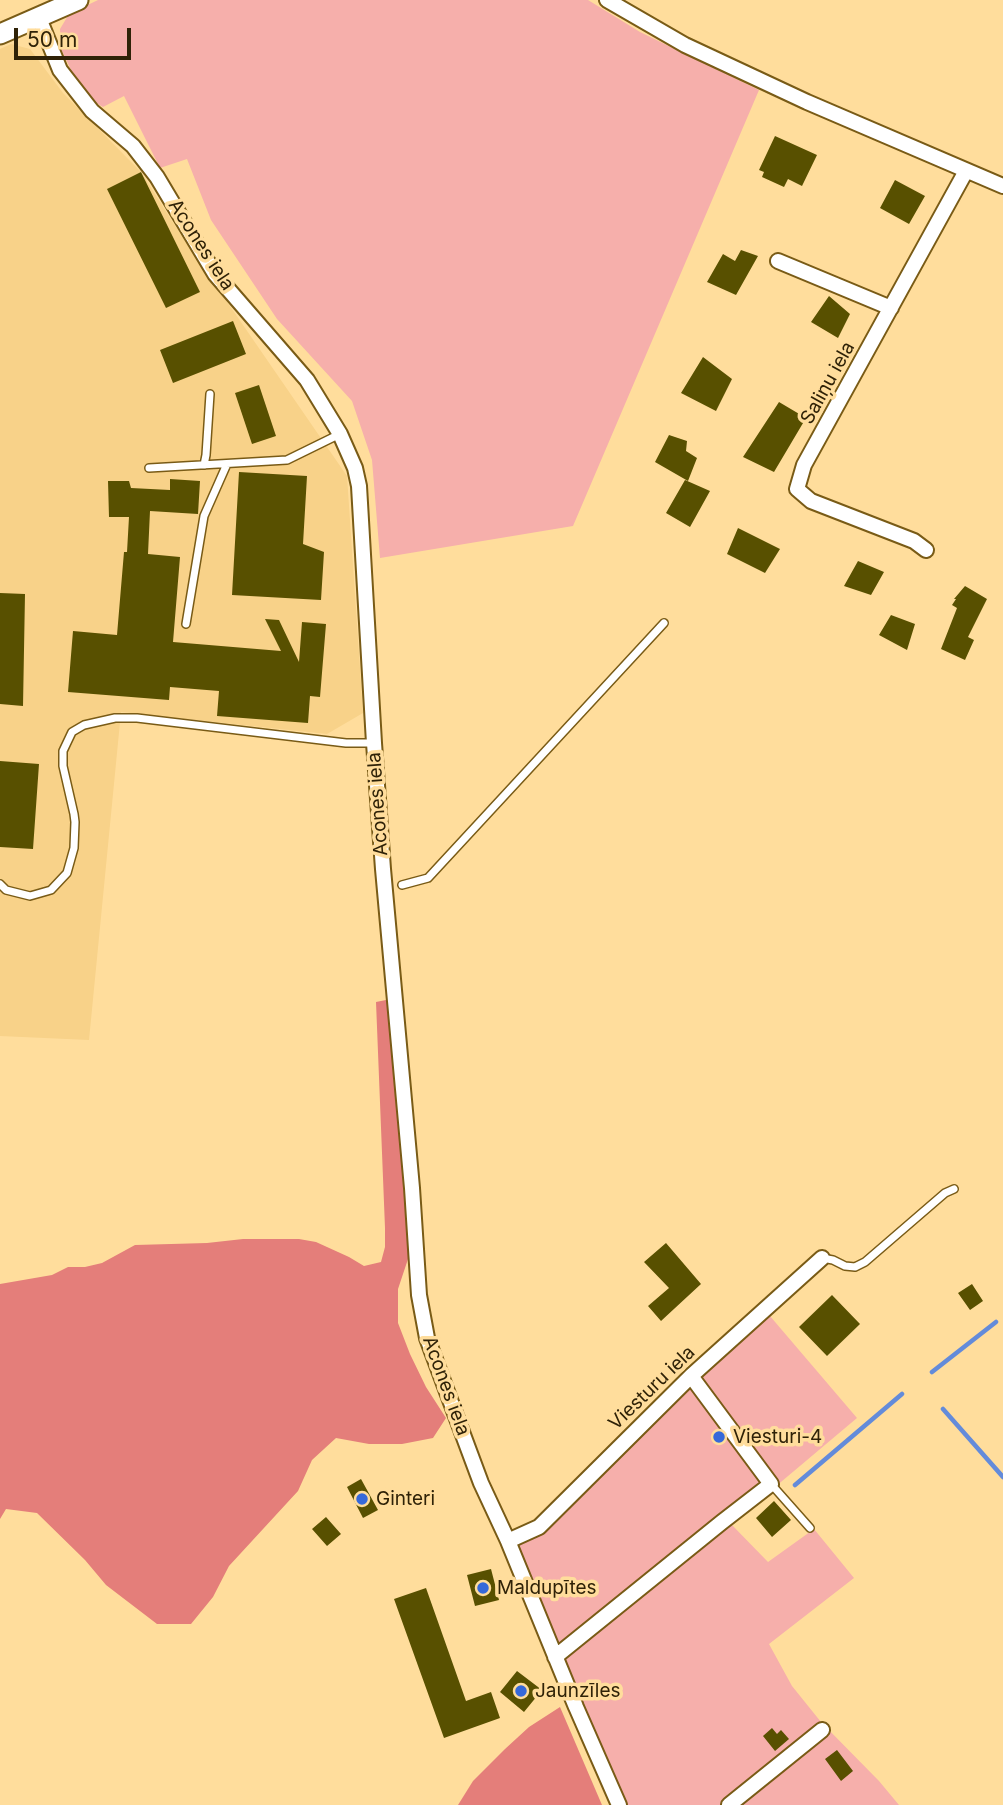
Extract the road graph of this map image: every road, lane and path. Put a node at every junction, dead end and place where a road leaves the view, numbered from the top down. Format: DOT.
graph roads {
  1 [pos="78,0"];
  2 [pos="607,0"];
  3 [pos="39,18"];
  4 [pos="0,34"];
  5 [pos="966,171"];
  6 [pos="1003,186"];
  7 [pos="778,261"];
  8 [pos="891,308"];
  9 [pos="210,394"];
  10 [pos="341,434"];
  11 [pos="227,464"];
  12 [pos="204,465"];
  13 [pos="149,468"];
  14 [pos="926,550"];
  15 [pos="664,623"];
  16 [pos="186,624"];
  17 [pos="374,743"];
  18 [pos="0,884"];
  19 [pos="402,885"];
  20 [pos="954,1189"];
  21 [pos="822,1258"];
  22 [pos="691,1376"];
  23 [pos="772,1484"];
  24 [pos="810,1528"];
  25 [pos="508,1541"];
  26 [pos="555,1657"];
  27 [pos="822,1730"];
  28 [pos="619,1805"];
  29 [pos="729,1805"];
  1 -- 3 [label="street"];
  2 -- 5 [label="street"];
  3 -- 4 [label="street"];
  3 -- 10 [label="street, Acones iela"];
  5 -- 6 [label="street"];
  5 -- 8 [label="street, Saliņu iela"];
  7 -- 8 [label="street"];
  8 -- 14 [label="street, Saliņu iela"];
  9 -- 12 [label="lane"];
  10 -- 11 [label="lane"];
  10 -- 17 [label="street, Acones iela"];
  11 -- 12 [label="lane"];
  11 -- 16 [label="lane"];
  12 -- 13 [label="lane"];
  15 -- 19 [label="lane"];
  17 -- 18 [label="lane"];
  17 -- 25 [label="street, Acones iela"];
  20 -- 21 [label="lane"];
  21 -- 22 [label="street, Viesturu iela"];
  22 -- 23 [label="street"];
  22 -- 25 [label="street, Viesturu iela"];
  23 -- 24 [label="lane"];
  23 -- 26 [label="street"];
  25 -- 26 [label="street, Acones iela"];
  26 -- 28 [label="street, Acones iela"];
  27 -- 29 [label="street"];
}
